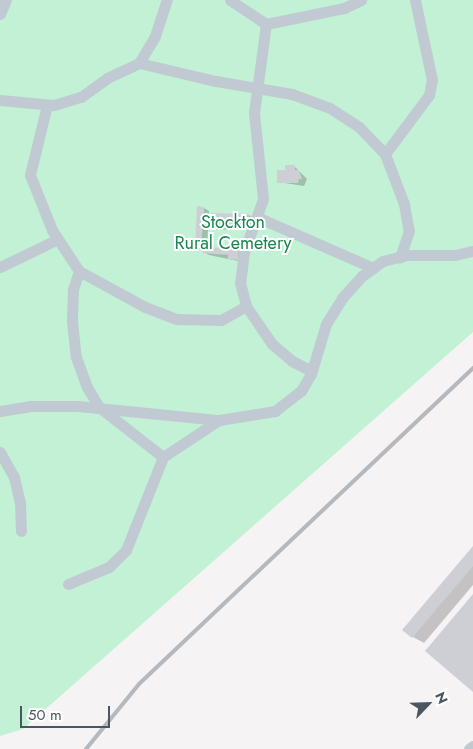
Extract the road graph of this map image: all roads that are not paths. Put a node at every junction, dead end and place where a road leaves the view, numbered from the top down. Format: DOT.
graph roads {
  1 [pos="6,0"];
  2 [pos="166,0"];
  3 [pos="230,0"];
  4 [pos="361,0"];
  5 [pos="415,0"];
  6 [pos="0,14"];
  7 [pos="266,24"];
  8 [pos="139,63"];
  9 [pos="259,88"];
  10 [pos="0,100"];
  11 [pos="47,105"];
  12 [pos="385,154"];
  13 [pos="257,217"];
  14 [pos="58,239"];
  15 [pos="473,251"];
  16 [pos="400,257"];
  17 [pos="0,267"];
  18 [pos="373,268"];
  19 [pos="79,271"];
  20 [pos="246,306"];
  21 [pos="312,371"];
  22 [pos="99,407"];
  23 [pos="0,411"];
  24 [pos="219,420"];
  25 [pos="0,452"];
  26 [pos="163,457"];
  27 [pos="21,531"];
  28 [pos="68,584"];
  29 [pos="473,746"];
  30 [pos="469,749"];
  1 -- 6 [label="lane"];
  2 -- 8 [label="lane"];
  3 -- 7 [label="lane"];
  4 -- 7 [label="lane"];
  5 -- 12 [label="lane"];
  7 -- 9 [label="lane"];
  8 -- 9 [label="lane"];
  8 -- 11 [label="lane"];
  9 -- 12 [label="lane"];
  9 -- 13 [label="lane"];
  10 -- 11 [label="lane"];
  11 -- 14 [label="lane"];
  12 -- 16 [label="lane"];
  13 -- 18 [label="lane"];
  13 -- 20 [label="lane"];
  14 -- 17 [label="lane"];
  14 -- 19 [label="lane"];
  15 -- 16 [label="lane"];
  16 -- 18 [label="lane"];
  18 -- 21 [label="lane"];
  19 -- 20 [label="lane"];
  19 -- 22 [label="lane"];
  20 -- 21 [label="lane"];
  21 -- 24 [label="lane"];
  22 -- 23 [label="lane"];
  22 -- 24 [label="lane"];
  22 -- 26 [label="lane"];
  24 -- 26 [label="lane"];
  25 -- 27 [label="lane"];
  26 -- 28 [label="lane"];
  29 -- 30 [label="lane"];
}
